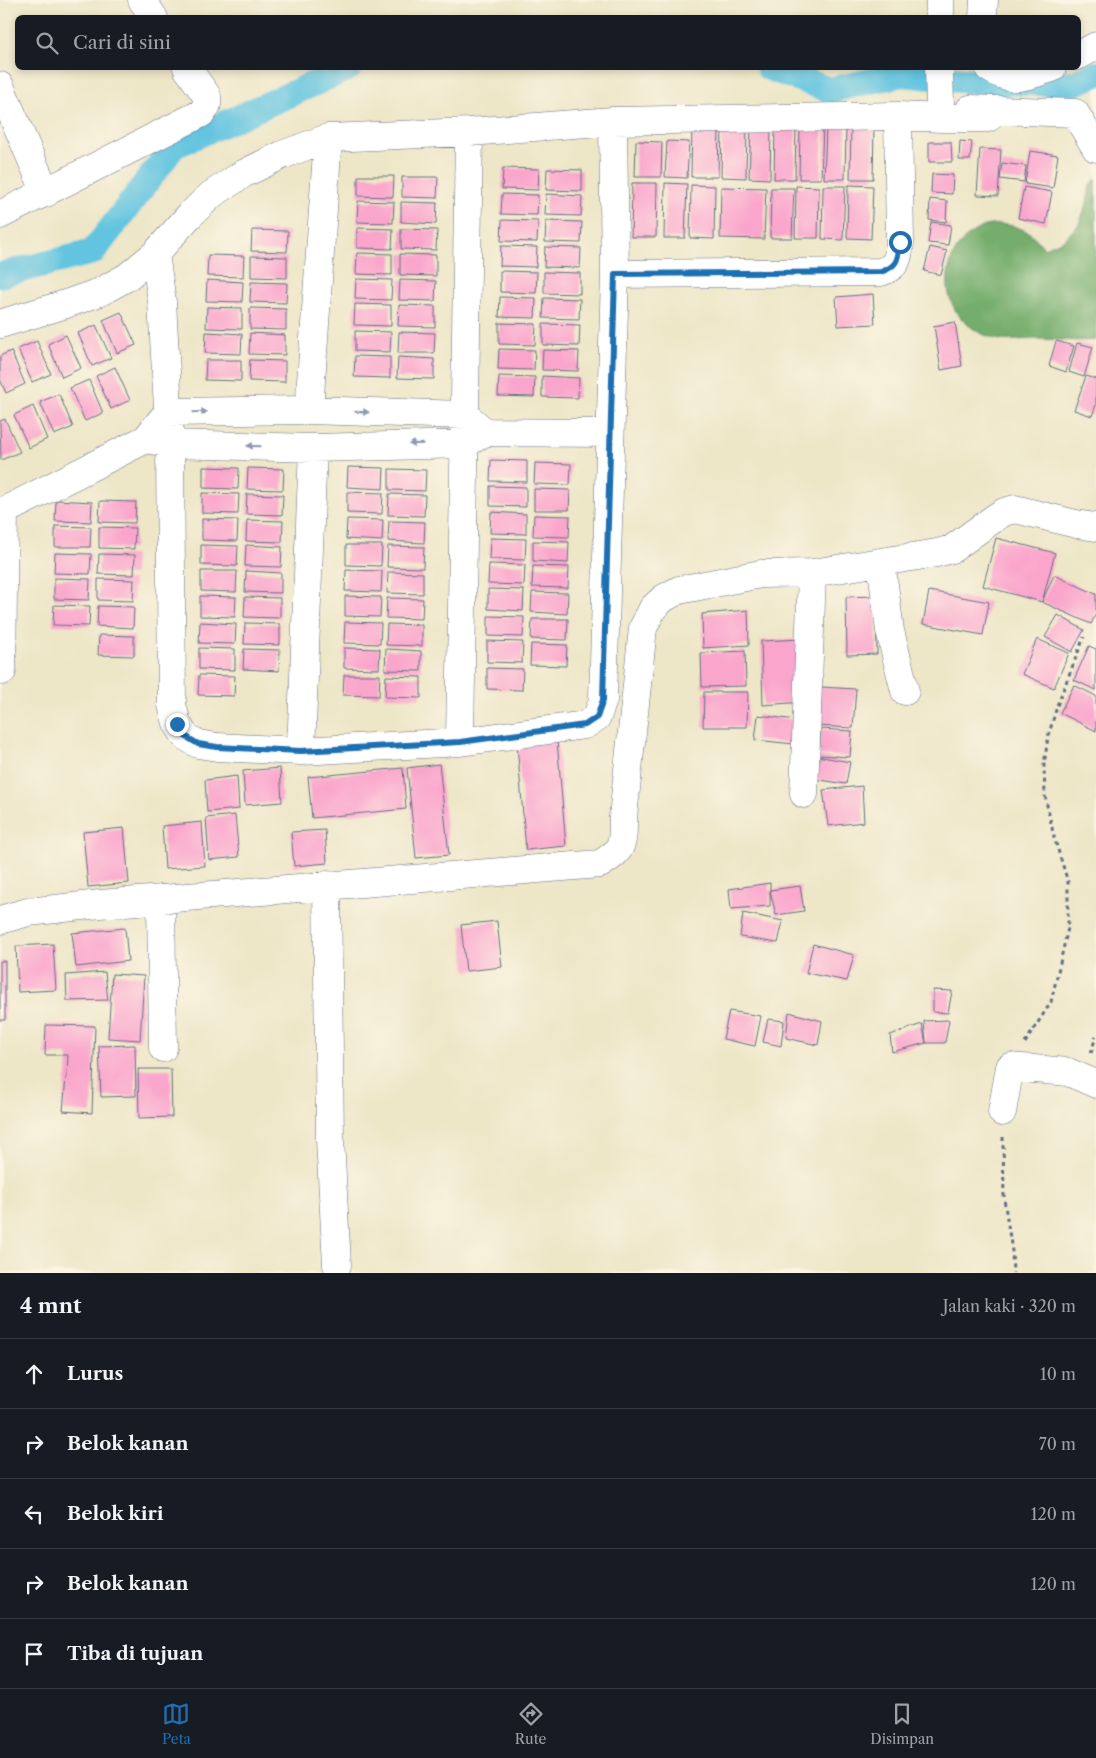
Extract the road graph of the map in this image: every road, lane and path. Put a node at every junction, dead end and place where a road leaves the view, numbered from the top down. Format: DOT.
graph roads {
  1 [pos="142,0"];
  2 [pos="940,0"];
  3 [pos="984,0"];
  4 [pos="152,15"];
  5 [pos="940,15"];
  6 [pos="983,15"];
  7 [pos="1096,46"];
  8 [pos="1081,54"];
  9 [pos="188,70"];
  10 [pos="939,70"];
  11 [pos="993,70"];
  12 [pos="1046,70"];
  13 [pos="0,86"];
  14 [pos="941,110"];
  15 [pos="898,116"];
  16 [pos="988,118"];
  17 [pos="612,121"];
  18 [pos="469,132"];
  19 [pos="328,138"];
  20 [pos="1096,148"];
  21 [pos="46,193"];
  22 [pos="0,215"];
  23 [pos="155,254"];
  24 [pos="615,274"];
  25 [pos="0,324"];
  26 [pos="310,410"];
  27 [pos="168,412"];
  28 [pos="472,430"];
  29 [pos="610,433"];
  30 [pos="158,441"];
  31 [pos="313,448"];
  32 [pos="2,512"];
  33 [pos="1096,527"];
  34 [pos="881,562"];
  35 [pos="812,573"];
  36 [pos="1084,637"];
  37 [pos="2,671"];
  38 [pos="905,691"];
  39 [pos="460,742"];
  40 [pos="301,751"];
  41 [pos="804,794"];
  42 [pos="327,885"];
  43 [pos="167,899"];
  44 [pos="0,920"];
  45 [pos="168,1047"];
  46 [pos="1010,1067"];
  47 [pos="1096,1084"];
  48 [pos="1002,1112"];
  49 [pos="337,1265"];
  50 [pos="1013,1273"];
  1 -- 4 [label="street"];
  2 -- 5 [label="street"];
  3 -- 6 [label="street"];
  7 -- 8 [label="street"];
  9 -- 21 [label="street"];
  10 -- 14 [label="street"];
  11 -- 12 [label="street"];
  13 -- 21 [label="street"];
  14 -- 15 [label="street"];
  14 -- 16 [label="street"];
  14 -- 20 [label="street"];
  15 -- 17 [label="street"];
  15 -- 24 [label="street"];
  17 -- 18 [label="street"];
  17 -- 24 [label="street"];
  18 -- 19 [label="street"];
  18 -- 28 [label="street"];
  19 -- 23 [label="street"];
  19 -- 26 [label="street"];
  21 -- 22 [label="street"];
  23 -- 25 [label="street"];
  23 -- 27 [label="street"];
  24 -- 29 [label="street"];
  27 -- 26 [label="street, one-way"];
  26 -- 28 [label="street, one-way"];
  27 -- 30 [label="street"];
  28 -- 29 [label="street"];
  28 -- 31 [label="street, one-way"];
  28 -- 39 [label="street"];
  29 -- 39 [label="street"];
  31 -- 30 [label="street, one-way"];
  30 -- 32 [label="street"];
  30 -- 40 [label="street"];
  31 -- 40 [label="street"];
  32 -- 37 [label="street"];
  33 -- 34 [label="street"];
  34 -- 35 [label="street"];
  34 -- 38 [label="street"];
  35 -- 41 [label="street"];
  35 -- 42 [label="street"];
  36 -- 46 [label="path"];
  39 -- 40 [label="street"];
  42 -- 43 [label="street"];
  42 -- 49 [label="street"];
  43 -- 44 [label="street"];
  43 -- 45 [label="street"];
  46 -- 47 [label="street"];
  46 -- 48 [label="street"];
  48 -- 50 [label="path"];
}
